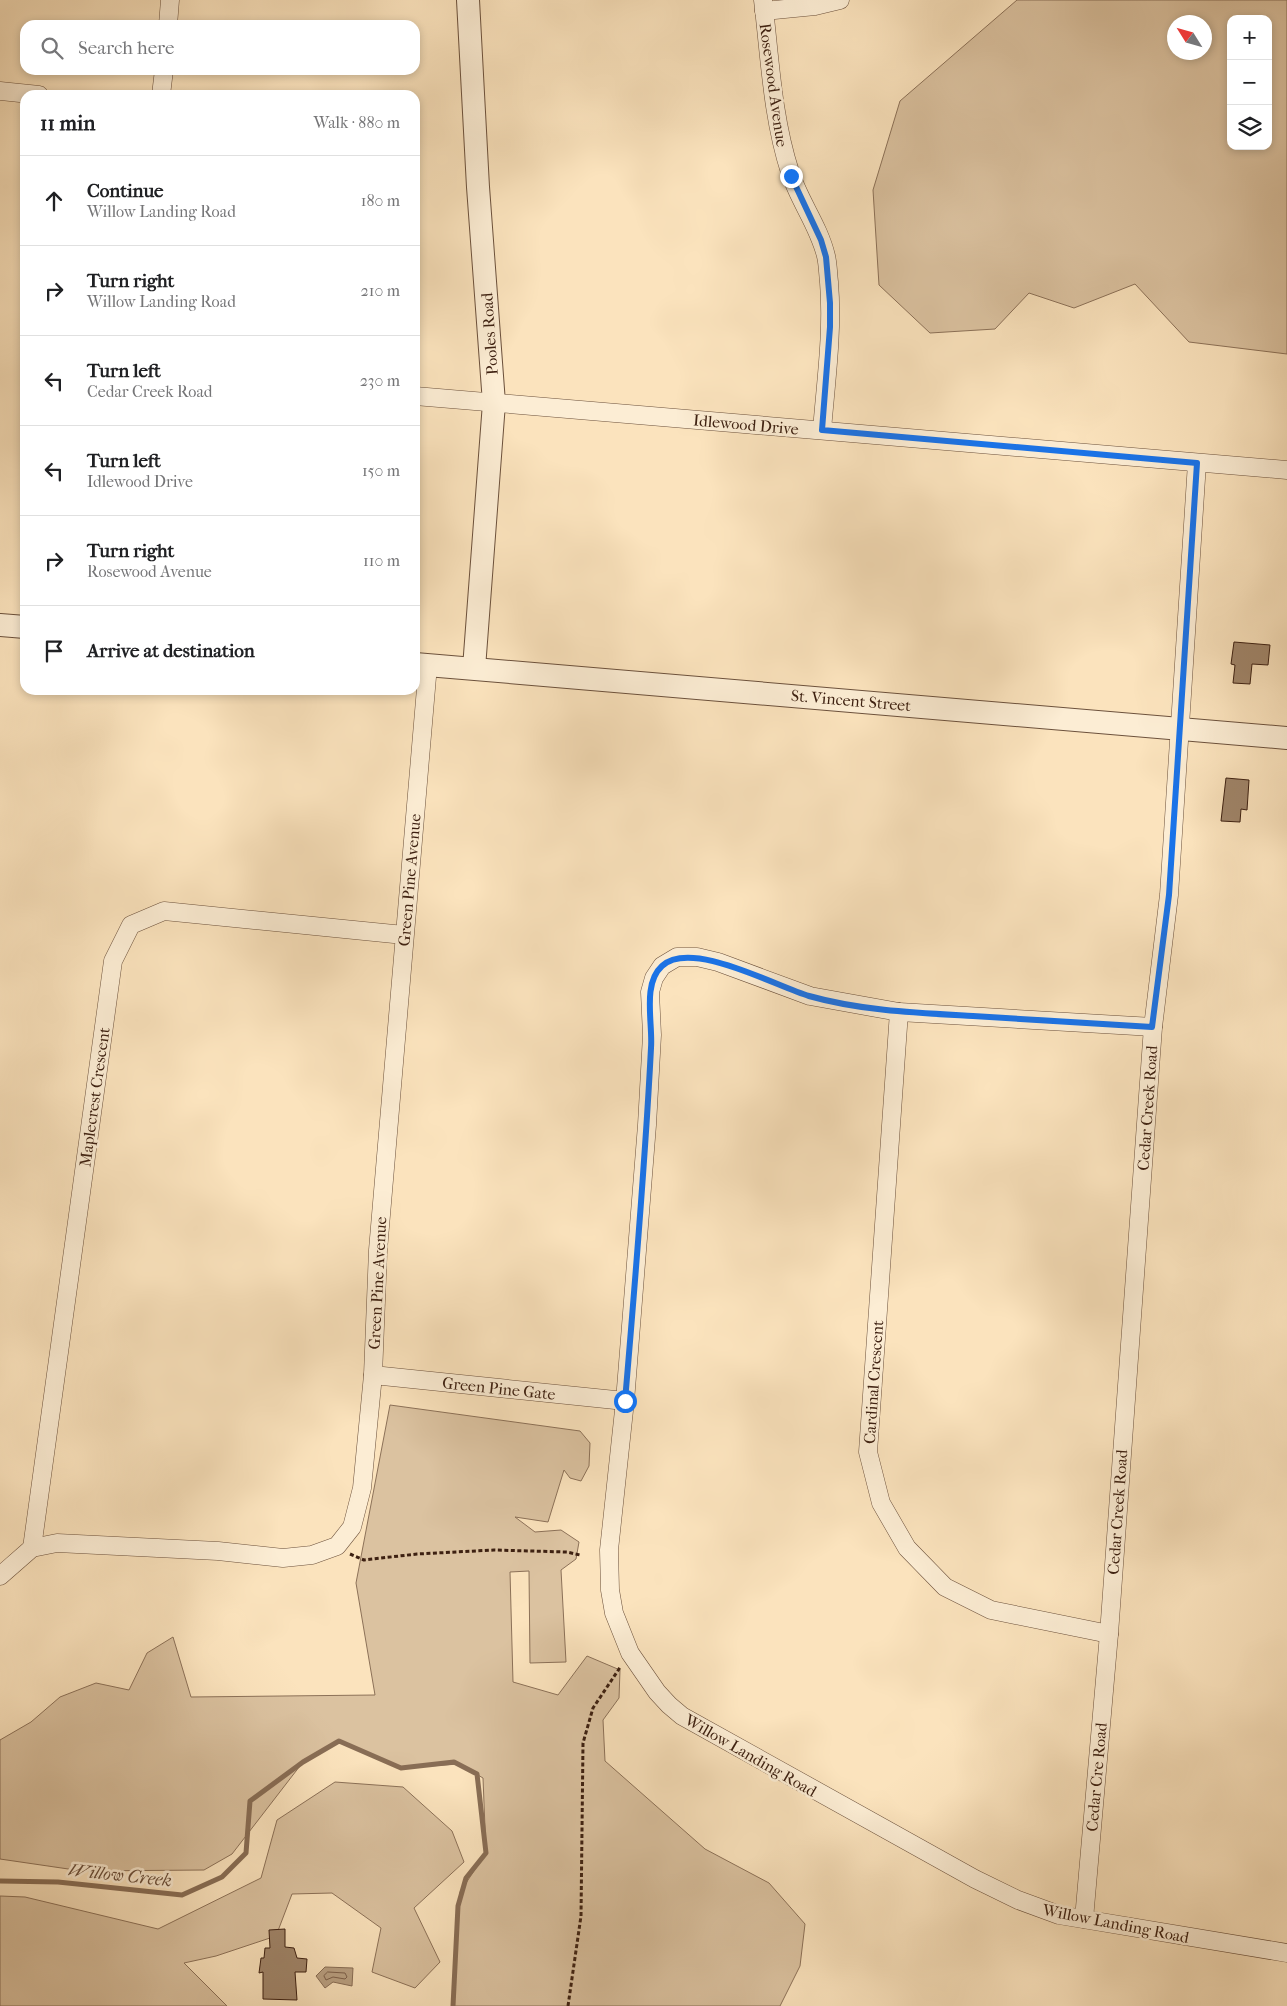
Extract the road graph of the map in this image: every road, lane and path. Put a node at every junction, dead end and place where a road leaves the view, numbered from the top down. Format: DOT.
graph roads {
  1 [pos="170,0"];
  2 [pos="468,0"];
  3 [pos="840,0"];
  4 [pos="764,5"];
  5 [pos="168,20"];
  6 [pos="163,75"];
  7 [pos="162,90"];
  8 [pos="0,91"];
  9 [pos="20,93"];
  10 [pos="420,396"];
  11 [pos="494,402"];
  12 [pos="822,430"];
  13 [pos="1197,463"];
  14 [pos="1287,470"];
  15 [pos="0,625"];
  16 [pos="20,627"];
  17 [pos="422,665"];
  18 [pos="474,668"];
  19 [pos="1179,727"];
  20 [pos="1287,738"];
  21 [pos="404,935"];
  22 [pos="899,1012"];
  23 [pos="1152,1027"];
  24 [pos="373,1376"];
  25 [pos="625,1401"];
  26 [pos="337,1546"];
  27 [pos="32,1548"];
  28 [pos="580,1555"];
  29 [pos="0,1576"];
  30 [pos="1109,1634"];
  31 [pos="630,1653"];
  32 [pos="1084,1919"];
  33 [pos="1287,1953"];
  34 [pos="568,2006"];
  1 -- 5 [label="street"];
  2 -- 11 [label="street, Pooles Road"];
  3 -- 4 [label="street"];
  4 -- 12 [label="street, Rosewood Avenue"];
  6 -- 7 [label="street"];
  8 -- 9 [label="street"];
  10 -- 11 [label="street, Idlewood Drive"];
  11 -- 12 [label="street, Idlewood Drive"];
  11 -- 18 [label="street, Pooles Road"];
  12 -- 13 [label="street, Idlewood Drive"];
  13 -- 14 [label="street, Idlewood Drive"];
  13 -- 19 [label="street, Cedar Creek Road"];
  15 -- 16 [label="street"];
  17 -- 18 [label="street, St. Vincent Street"];
  17 -- 21 [label="street, Green Pine Avenue"];
  18 -- 19 [label="street, St. Vincent Street"];
  19 -- 20 [label="street, St. Vincent Street"];
  19 -- 23 [label="street, Cedar Creek Road"];
  21 -- 24 [label="street, Green Pine Avenue"];
  21 -- 27 [label="street, Maplecrest Crescent"];
  22 -- 23 [label="street, Willow Landing Road"];
  22 -- 25 [label="street, Willow Landing Road"];
  22 -- 30 [label="street, Cardinal Crescent"];
  23 -- 30 [label="street, Cedar Creek Road"];
  24 -- 25 [label="street, Green Pine Gate"];
  24 -- 26 [label="street, Green Pine Avenue"];
  25 -- 31 [label="street, Willow Landing Road"];
  26 -- 27 [label="street"];
  26 -- 28 [label="path"];
  27 -- 29 [label="street"];
  30 -- 32 [label="street, Cedar Cre Road"];
  31 -- 32 [label="street, Willow Landing Road"];
  31 -- 34 [label="path"];
  32 -- 33 [label="street, Willow Landing Road"];
}
